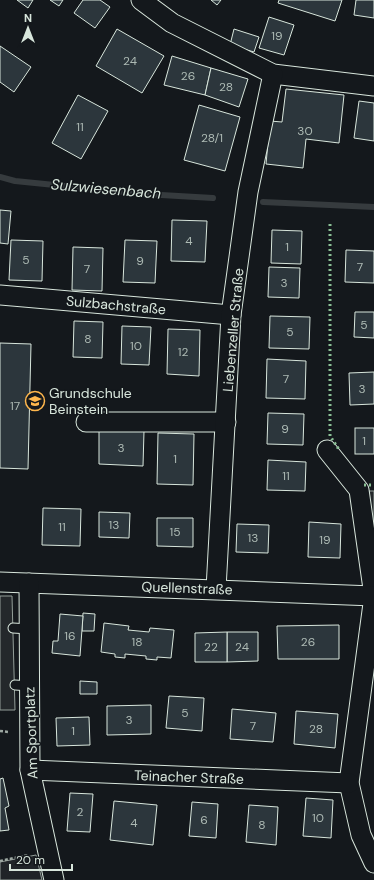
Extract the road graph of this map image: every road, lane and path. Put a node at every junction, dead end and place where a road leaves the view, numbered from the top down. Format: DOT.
graph roads {
  1 [pos="141,0"];
  2 [pos="273,74"];
  3 [pos="374,86"];
  4 [pos="0,295"];
  5 [pos="231,315"];
  6 [pos="86,422"];
  7 [pos="226,422"];
  8 [pos="327,450"];
  9 [pos="0,582"];
  10 [pos="29,583"];
  11 [pos="216,589"];
  12 [pos="374,596"];
  13 [pos="30,770"];
  14 [pos="349,783"];
  15 [pos="48,851"];
  16 [pos="0,861"];
  17 [pos="374,863"];
  18 [pos="54,880"];
  1 -- 2 [label="street"];
  2 -- 3 [label="street"];
  2 -- 5 [label="street, Liebenzeller Straße"];
  4 -- 5 [label="street, Sulzbachstraße"];
  5 -- 7 [label="street, Liebenzeller Straße"];
  6 -- 7 [label="street"];
  7 -- 11 [label="street, Liebenzeller Straße"];
  8 -- 12 [label="street"];
  9 -- 10 [label="street, Quellenstraße"];
  10 -- 11 [label="street, Quellenstraße"];
  10 -- 13 [label="street, Am Sportplatz"];
  11 -- 12 [label="street, Quellenstraße"];
  12 -- 14 [label="street"];
  13 -- 14 [label="street, Teinacher Straße"];
  13 -- 15 [label="street, Am Sportplatz"];
  14 -- 17 [label="street"];
  15 -- 16 [label="path"];
  15 -- 18 [label="street, Am Sportplatz"];
}
